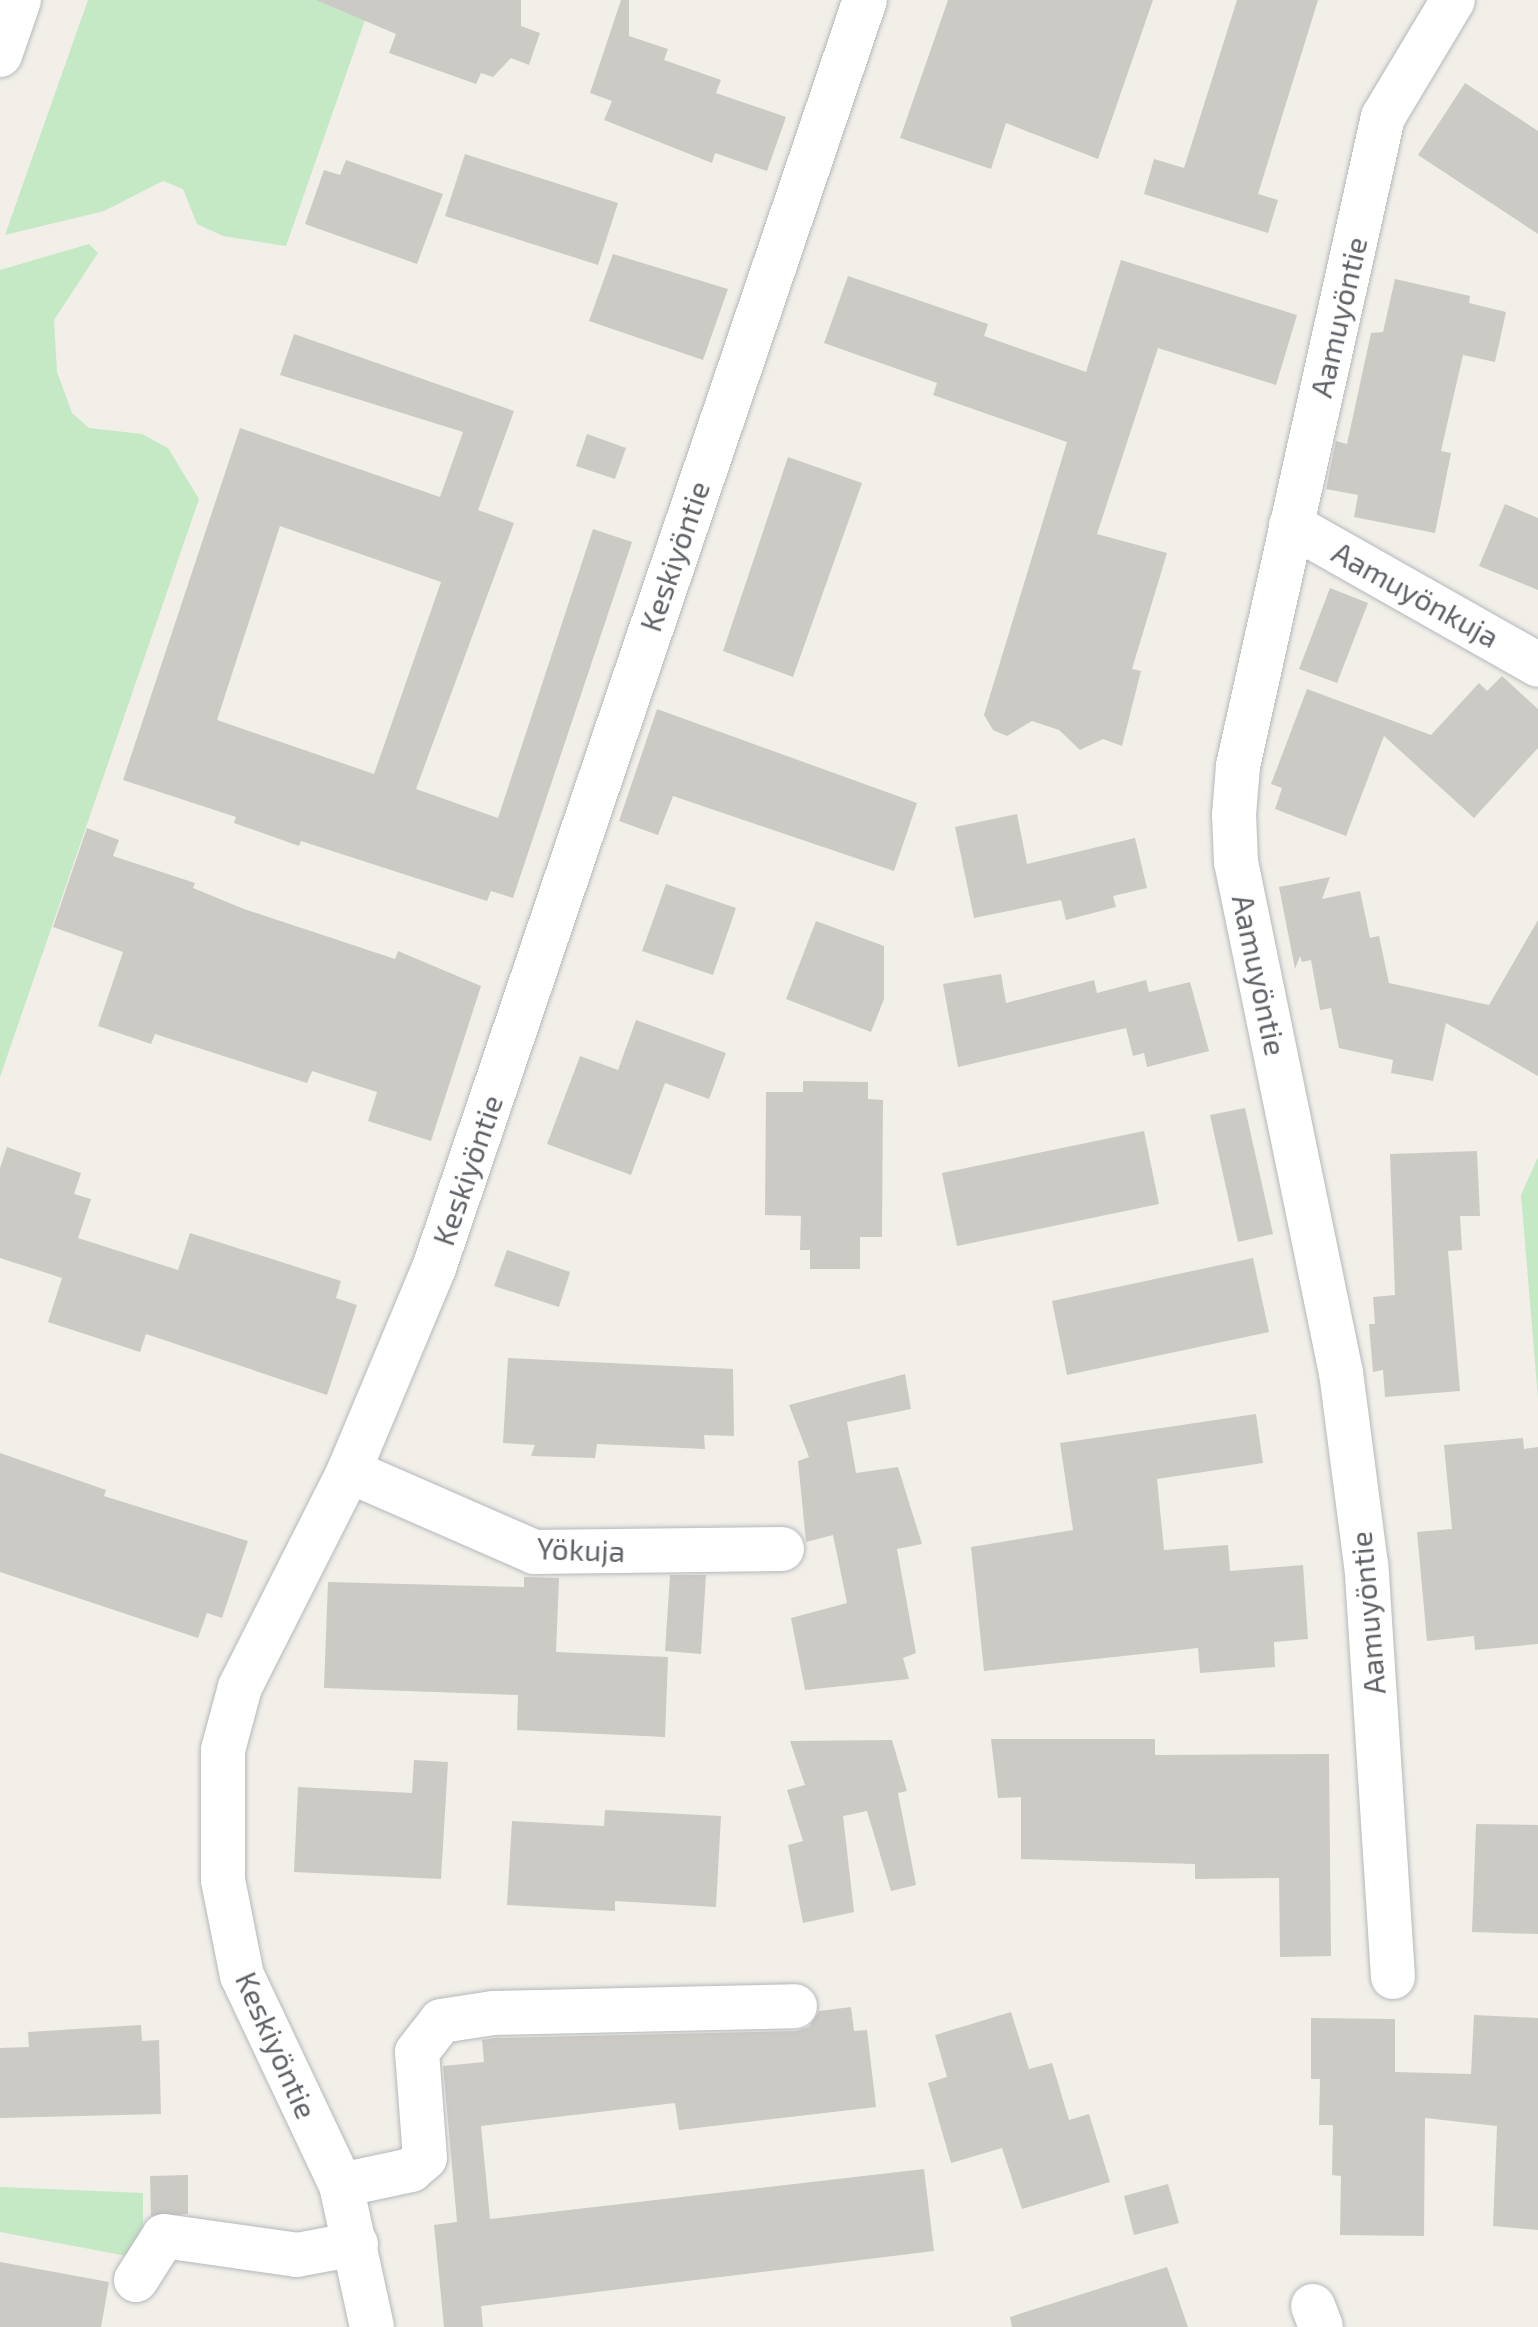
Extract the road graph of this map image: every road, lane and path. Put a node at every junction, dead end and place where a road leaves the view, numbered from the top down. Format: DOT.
graph roads {
  1 [pos="19,0"];
  2 [pos="865,0"];
  3 [pos="1453,0"];
  4 [pos="0,55"];
  5 [pos="1291,525"];
  6 [pos="1538,665"];
  7 [pos="349,1471"];
  8 [pos="782,1549"];
  9 [pos="1393,1977"];
  10 [pos="795,2006"];
  11 [pos="341,2185"];
  12 [pos="356,2244"];
  13 [pos="136,2280"];
  14 [pos="372,2327"];
  1 -- 4 [label="street"];
  2 -- 7 [label="street, Keskiyöntie"];
  3 -- 5 [label="street, Aamuyöntie"];
  5 -- 6 [label="street, Aamuyönkuja"];
  5 -- 9 [label="street, Aamuyöntie"];
  7 -- 8 [label="street, Yökuja"];
  7 -- 11 [label="street, Keskiyöntie"];
  10 -- 11 [label="street"];
  11 -- 12 [label="street, Keskiyöntie"];
  12 -- 13 [label="street"];
  12 -- 14 [label="street, Keskiyöntie"];
}
